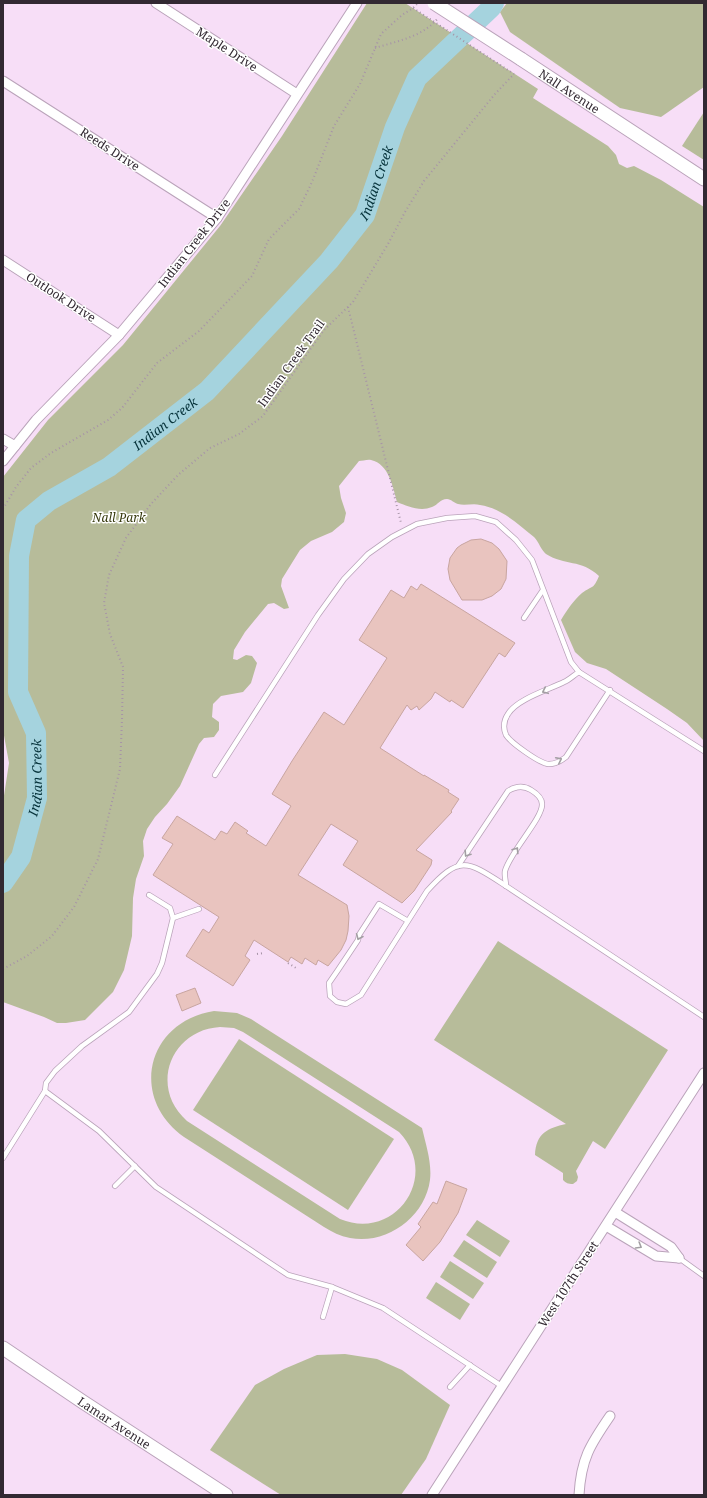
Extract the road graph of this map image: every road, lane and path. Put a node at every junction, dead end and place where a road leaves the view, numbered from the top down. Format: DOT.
graph roads {
  1 [pos="156,3"];
  2 [pos="357,3"];
  3 [pos="418,3"];
  4 [pos="434,3"];
  5 [pos="413,8"];
  6 [pos="439,16"];
  7 [pos="375,48"];
  8 [pos="3,81"];
  9 [pos="297,94"];
  10 [pos="704,179"];
  11 [pos="217,218"];
  12 [pos="3,260"];
  13 [pos="348,307"];
  14 [pos="119,335"];
  15 [pos="3,439"];
  16 [pos="15,446"];
  17 [pos="3,461"];
  18 [pos="3,509"];
  19 [pos="403,532"];
  20 [pos="543,590"];
  21 [pos="524,618"];
  22 [pos="579,672"];
  23 [pos="610,690"];
  24 [pos="704,751"];
  25 [pos="215,775"];
  26 [pos="458,866"];
  27 [pos="506,886"];
  28 [pos="150,895"];
  29 [pos="199,909"];
  30 [pos="173,918"];
  31 [pos="408,921"];
  32 [pos="264,953"];
  33 [pos="257,954"];
  34 [pos="288,963"];
  35 [pos="296,968"];
  36 [pos="3,969"];
  37 [pos="704,1017"];
  38 [pos="704,1073"];
  39 [pos="45,1091"];
  40 [pos="3,1158"];
  41 [pos="135,1166"];
  42 [pos="115,1186"];
  43 [pos="615,1212"];
  44 [pos="606,1226"];
  45 [pos="679,1258"];
  46 [pos="704,1276"];
  47 [pos="332,1287"];
  48 [pos="323,1317"];
  49 [pos="3,1348"];
  50 [pos="470,1365"];
  51 [pos="450,1387"];
  52 [pos="503,1387"];
  53 [pos="610,1416"];
  54 [pos="226,1495"];
  55 [pos="432,1495"];
  56 [pos="579,1495"];
  1 -- 9 [label="street, Maple Drive"];
  2 -- 9 [label="street, Indian Creek Drive"];
  3 -- 5 [label="path"];
  4 -- 10 [label="main road, Nall Avenue, bridge"];
  5 -- 7 [label="path"];
  5 -- 13 [label="path, Indian Creek Trail, bridge"];
  6 -- 7 [label="path"];
  7 -- 18 [label="path"];
  8 -- 11 [label="street, Reeds Drive"];
  9 -- 11 [label="street, Indian Creek Drive"];
  11 -- 14 [label="street, Indian Creek Drive"];
  12 -- 14 [label="street, Outlook Drive"];
  13 -- 19 [label="path"];
  13 -- 36 [label="path, Indian Creek Trail"];
  14 -- 16 [label="street, Indian Creek Drive"];
  15 -- 16 [label="street"];
  16 -- 17 [label="street, Indian Creek Drive"];
  19 -- 20 [label="lane"];
  19 -- 25 [label="lane"];
  20 -- 21 [label="lane"];
  20 -- 22 [label="lane"];
  22 -- 23 [label="lane"];
  22 -- 23 [label="lane, one-way"];
  23 -- 24 [label="lane"];
  26 -- 27 [label="lane"];
  27 -- 26 [label="lane, one-way"];
  26 -- 31 [label="lane"];
  27 -- 37 [label="lane"];
  28 -- 30 [label="lane"];
  29 -- 30 [label="lane"];
  30 -- 39 [label="lane"];
  31 -- 31 [label="lane, one-way"];
  32 -- 33 [label="path"];
  34 -- 35 [label="path"];
  38 -- 43 [label="street, West 107th Street"];
  39 -- 40 [label="lane"];
  39 -- 41 [label="lane"];
  41 -- 42 [label="lane"];
  41 -- 47 [label="lane"];
  43 -- 44 [label="street, West 107th Street"];
  43 -- 45 [label="street"];
  44 -- 45 [label="street, one-way"];
  44 -- 52 [label="street, West 107th Street"];
  45 -- 46 [label="lane"];
  47 -- 48 [label="lane"];
  47 -- 50 [label="lane"];
  49 -- 54 [label="main road, Lamar Avenue"];
  50 -- 51 [label="lane"];
  50 -- 52 [label="lane"];
  52 -- 55 [label="street, West 107th Street"];
  53 -- 56 [label="street"];
}
